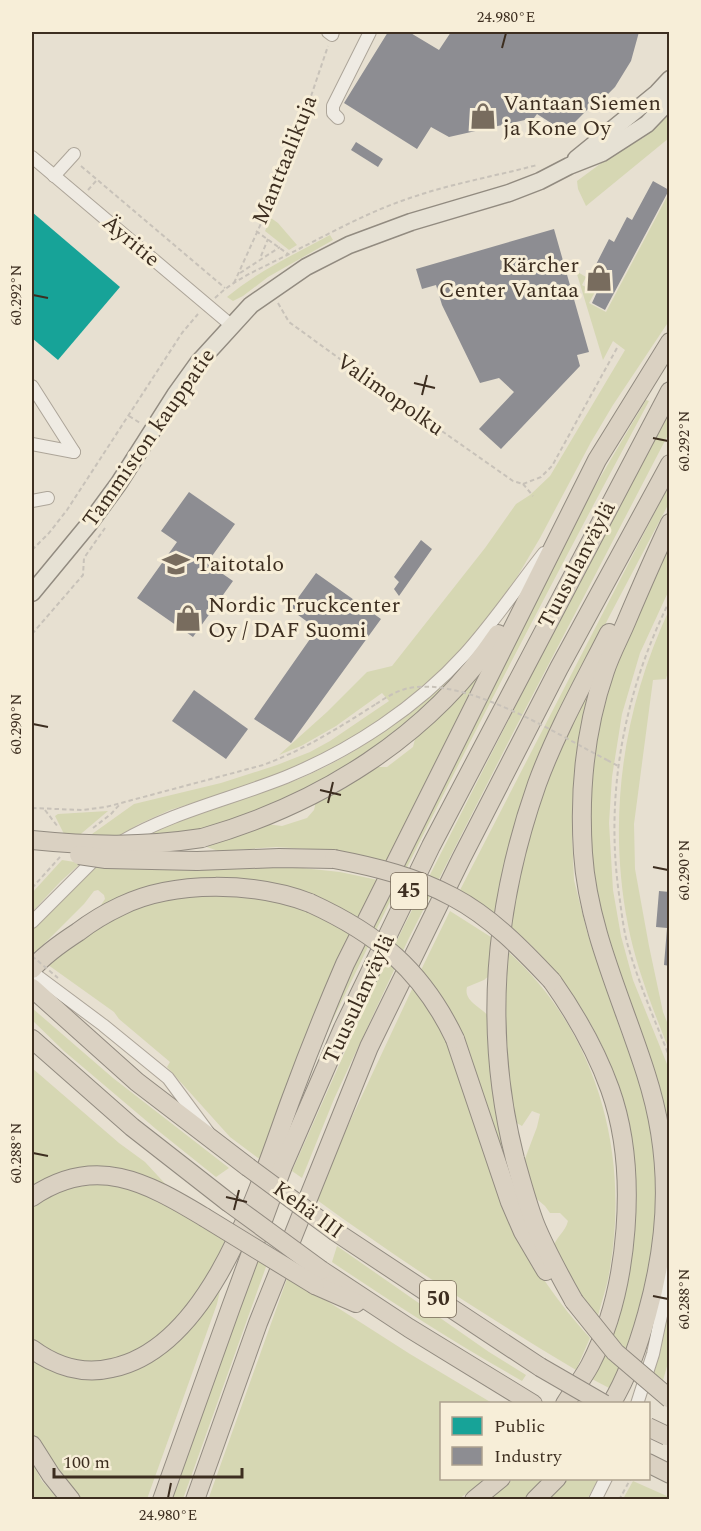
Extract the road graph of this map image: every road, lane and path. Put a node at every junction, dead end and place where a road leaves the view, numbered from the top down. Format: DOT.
graph roads {
  1 [pos="370,32"];
  2 [pos="331,33"];
  3 [pos="669,79"];
  4 [pos="669,100"];
  5 [pos="338,118"];
  6 [pos="73,156"];
  7 [pos="32,157"];
  8 [pos="546,162"];
  9 [pos="569,166"];
  10 [pos="54,176"];
  11 [pos="256,231"];
  12 [pos="268,239"];
  13 [pos="280,247"];
  14 [pos="288,255"];
  15 [pos="261,258"];
  16 [pos="238,274"];
  17 [pos="234,284"];
  18 [pos="225,288"];
  19 [pos="272,290"];
  20 [pos="207,305"];
  21 [pos="231,326"];
  22 [pos="669,342"];
  23 [pos="617,348"];
  24 [pos="32,386"];
  25 [pos="669,391"];
  26 [pos="129,416"];
  27 [pos="140,423"];
  28 [pos="32,444"];
  29 [pos="669,464"];
  30 [pos="523,484"];
  31 [pos="534,496"];
  32 [pos="48,498"];
  33 [pos="32,501"];
  34 [pos="669,518"];
  35 [pos="669,523"];
  36 [pos="559,533"];
  37 [pos="32,550"];
  38 [pos="84,558"];
  39 [pos="538,576"];
  40 [pos="32,592"];
  41 [pos="669,600"];
  42 [pos="32,634"];
  43 [pos="618,766"];
  44 [pos="32,808"];
  45 [pos="32,841"];
  46 [pos="32,922"];
  47 [pos="32,956"];
  48 [pos="32,971"];
  49 [pos="32,988"];
  50 [pos="53,990"];
  51 [pos="32,1039"];
  52 [pos="32,1049"];
  53 [pos="51,1057"];
  54 [pos="669,1058"];
  55 [pos="32,1197"];
  56 [pos="664,1239"];
  57 [pos="318,1277"];
  58 [pos="574,1301"];
  59 [pos="32,1348"];
  60 [pos="669,1399"];
  61 [pos="528,1401"];
  62 [pos="566,1402"];
  63 [pos="601,1402"];
  64 [pos="612,1402"];
  65 [pos="638,1402"];
  66 [pos="650,1428"];
  67 [pos="668,1437"];
  68 [pos="32,1445"];
  69 [pos="651,1465"];
  70 [pos="669,1474"];
  71 [pos="500,1480"];
  72 [pos="556,1480"];
  73 [pos="605,1480"];
  74 [pos="630,1480"];
  75 [pos="71,1500"];
  76 [pos="162,1500"];
  77 [pos="195,1500"];
  78 [pos="474,1500"];
  79 [pos="535,1500"];
  80 [pos="595,1500"];
  81 [pos="619,1500"];
  1 -- 5 [label="street"];
  2 -- 11 [label="path, Manttaalikuja"];
  3 -- 9 [label="main road, Tammiston kauppatie"];
  4 -- 9 [label="main road, Tammiston kauppatie"];
  6 -- 10 [label="street"];
  6 -- 18 [label="path"];
  7 -- 10 [label="street, Äyritie"];
  8 -- 14 [label="path"];
  9 -- 19 [label="main road, Tammiston kauppatie"];
  10 -- 20 [label="street, Äyritie"];
  11 -- 12 [label="path"];
  11 -- 16 [label="path, Manttaalikuja"];
  12 -- 13 [label="path"];
  12 -- 15 [label="path"];
  13 -- 14 [label="path"];
  13 -- 15 [label="path"];
  14 -- 17 [label="path"];
  15 -- 16 [label="path"];
  16 -- 17 [label="path, Manttaalikuja"];
  17 -- 18 [label="path"];
  18 -- 20 [label="path"];
  19 -- 21 [label="main road, Tammiston kauppatie"];
  19 -- 30 [label="path, Valimopolku"];
  20 -- 21 [label="street, Äyritie"];
  20 -- 26 [label="path"];
  21 -- 40 [label="main road, Tammiston kauppatie"];
  22 -- 36 [label="highway"];
  23 -- 30 [label="path"];
  24 -- 28 [label="street"];
  25 -- 76 [label="highway, Tuusulanväylä / 45"];
  26 -- 27 [label="path"];
  26 -- 37 [label="path"];
  29 -- 77 [label="highway, Tuusulanväylä / 45"];
  30 -- 31 [label="path, Valimopolku"];
  32 -- 33 [label="street"];
  34 -- 58 [label="highway"];
  35 -- 56 [label="highway"];
  36 -- 39 [label="highway"];
  36 -- 46 [label="street"];
  38 -- 42 [label="path"];
  39 -- 45 [label="highway, bridge"];
  39 -- 59 [label="highway"];
  41 -- 43 [label="path"];
  43 -- 44 [label="path, bridge"];
  43 -- 54 [label="path"];
  45 -- 62 [label="highway, bridge"];
  47 -- 50 [label="path, bridge"];
  48 -- 50 [label="street"];
  48 -- 58 [label="highway, bridge"];
  49 -- 50 [label="highway, Kehä III / 50"];
  50 -- 63 [label="highway, Kehä III / 50, bridge"];
  51 -- 53 [label="highway, Kehä III / 50"];
  52 -- 53 [label="street"];
  53 -- 57 [label="highway, Kehä III / 50, bridge"];
  55 -- 57 [label="highway, bridge"];
  56 -- 64 [label="highway"];
  56 -- 65 [label="street"];
  57 -- 61 [label="highway, Kehä III / 50"];
  58 -- 60 [label="highway, bridge"];
  66 -- 67 [label="highway, bridge"];
  68 -- 75 [label="highway"];
  69 -- 70 [label="highway"];
  71 -- 78 [label="highway"];
  72 -- 79 [label="highway"];
  73 -- 80 [label="street"];
  74 -- 81 [label="path"];
}
